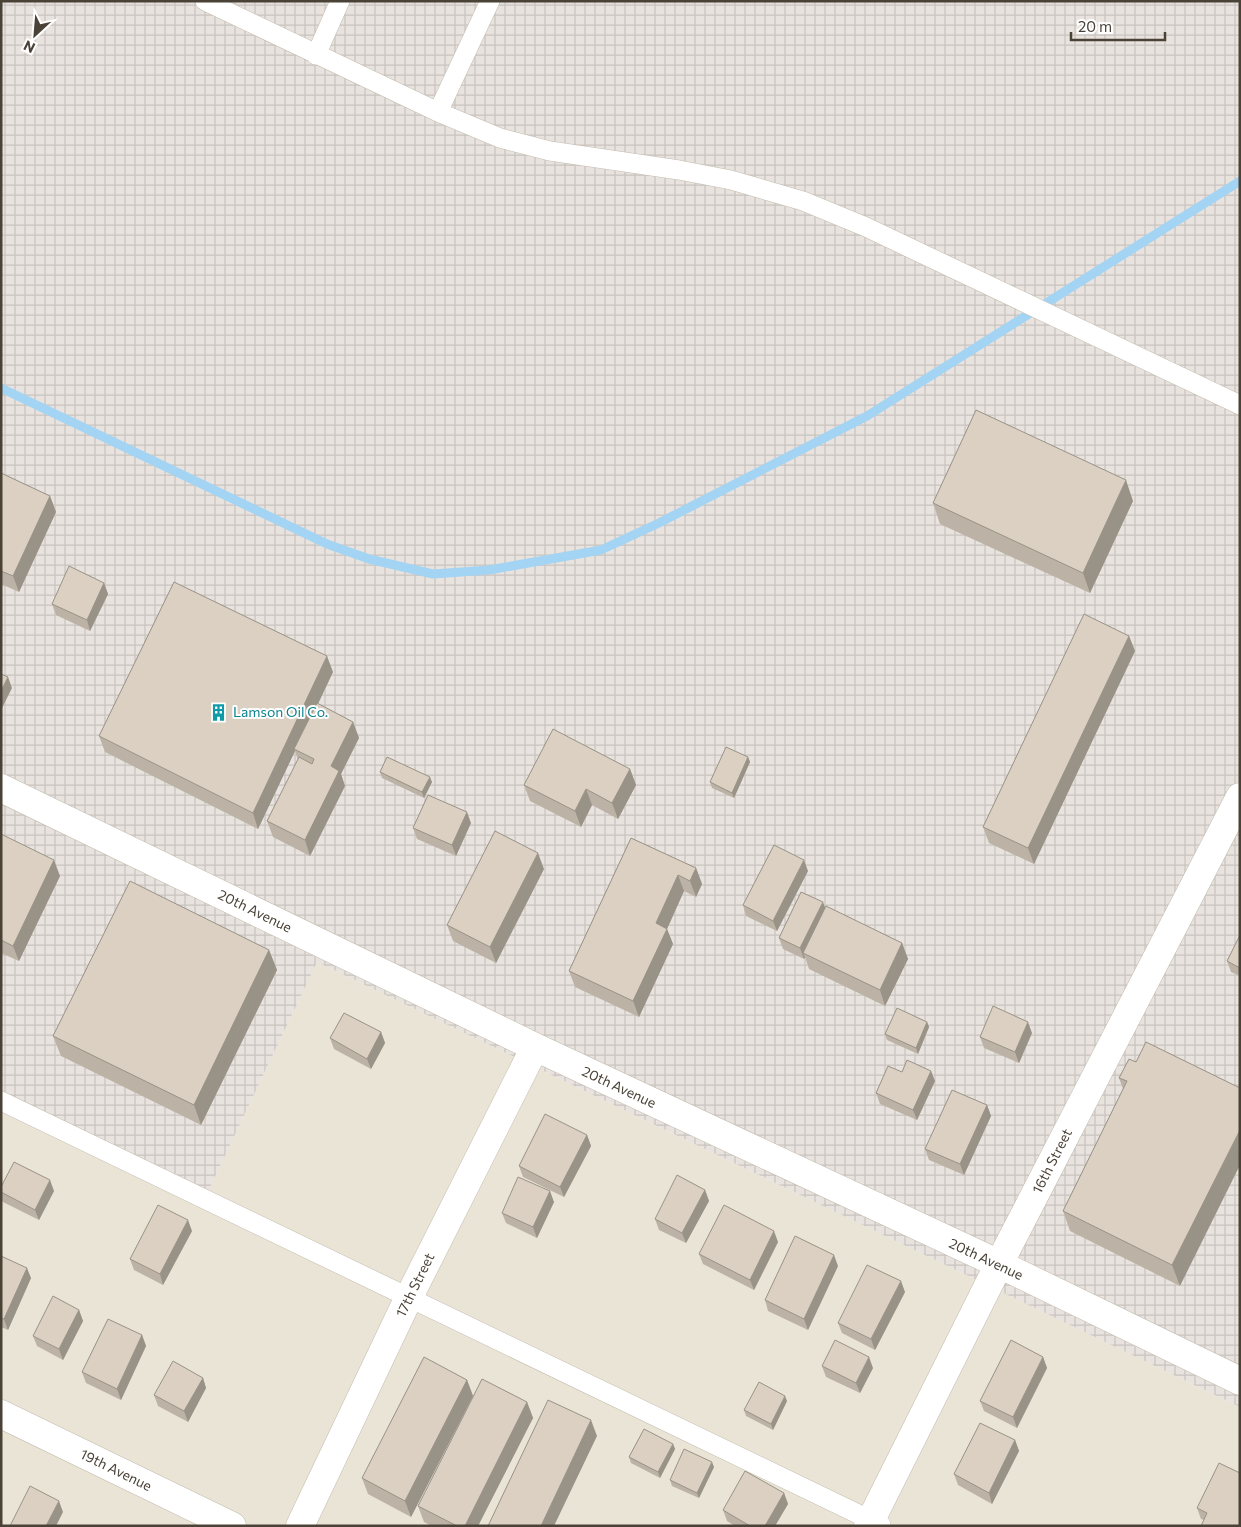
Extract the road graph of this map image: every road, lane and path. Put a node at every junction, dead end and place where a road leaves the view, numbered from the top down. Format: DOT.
graph roads {
  1 [pos="205,1"];
  2 [pos="340,1"];
  3 [pos="490,1"];
  4 [pos="316,55"];
  5 [pos="438,112"];
  6 [pos="1240,405"];
  7 [pos="1,788"];
  8 [pos="1240,797"];
  9 [pos="535,1047"];
  10 [pos="1,1101"];
  11 [pos="998,1264"];
  12 [pos="409,1297"];
  13 [pos="1240,1381"];
  14 [pos="1,1414"];
  15 [pos="874,1524"];
  16 [pos="232,1526"];
  17 [pos="300,1526"];
  1 -- 4 [label="lane"];
  2 -- 4 [label="lane"];
  3 -- 5 [label="lane"];
  4 -- 5 [label="lane"];
  5 -- 6 [label="lane"];
  7 -- 9 [label="street, 20th Avenue"];
  8 -- 11 [label="street, 16th Street"];
  9 -- 11 [label="street, 20th Avenue"];
  9 -- 12 [label="street, 17th Street"];
  10 -- 12 [label="lane"];
  11 -- 13 [label="street, 20th Avenue"];
  11 -- 15 [label="street, 16th Street"];
  12 -- 15 [label="lane"];
  12 -- 17 [label="street, 17th Street"];
  14 -- 16 [label="street, 19th Avenue"];
}
